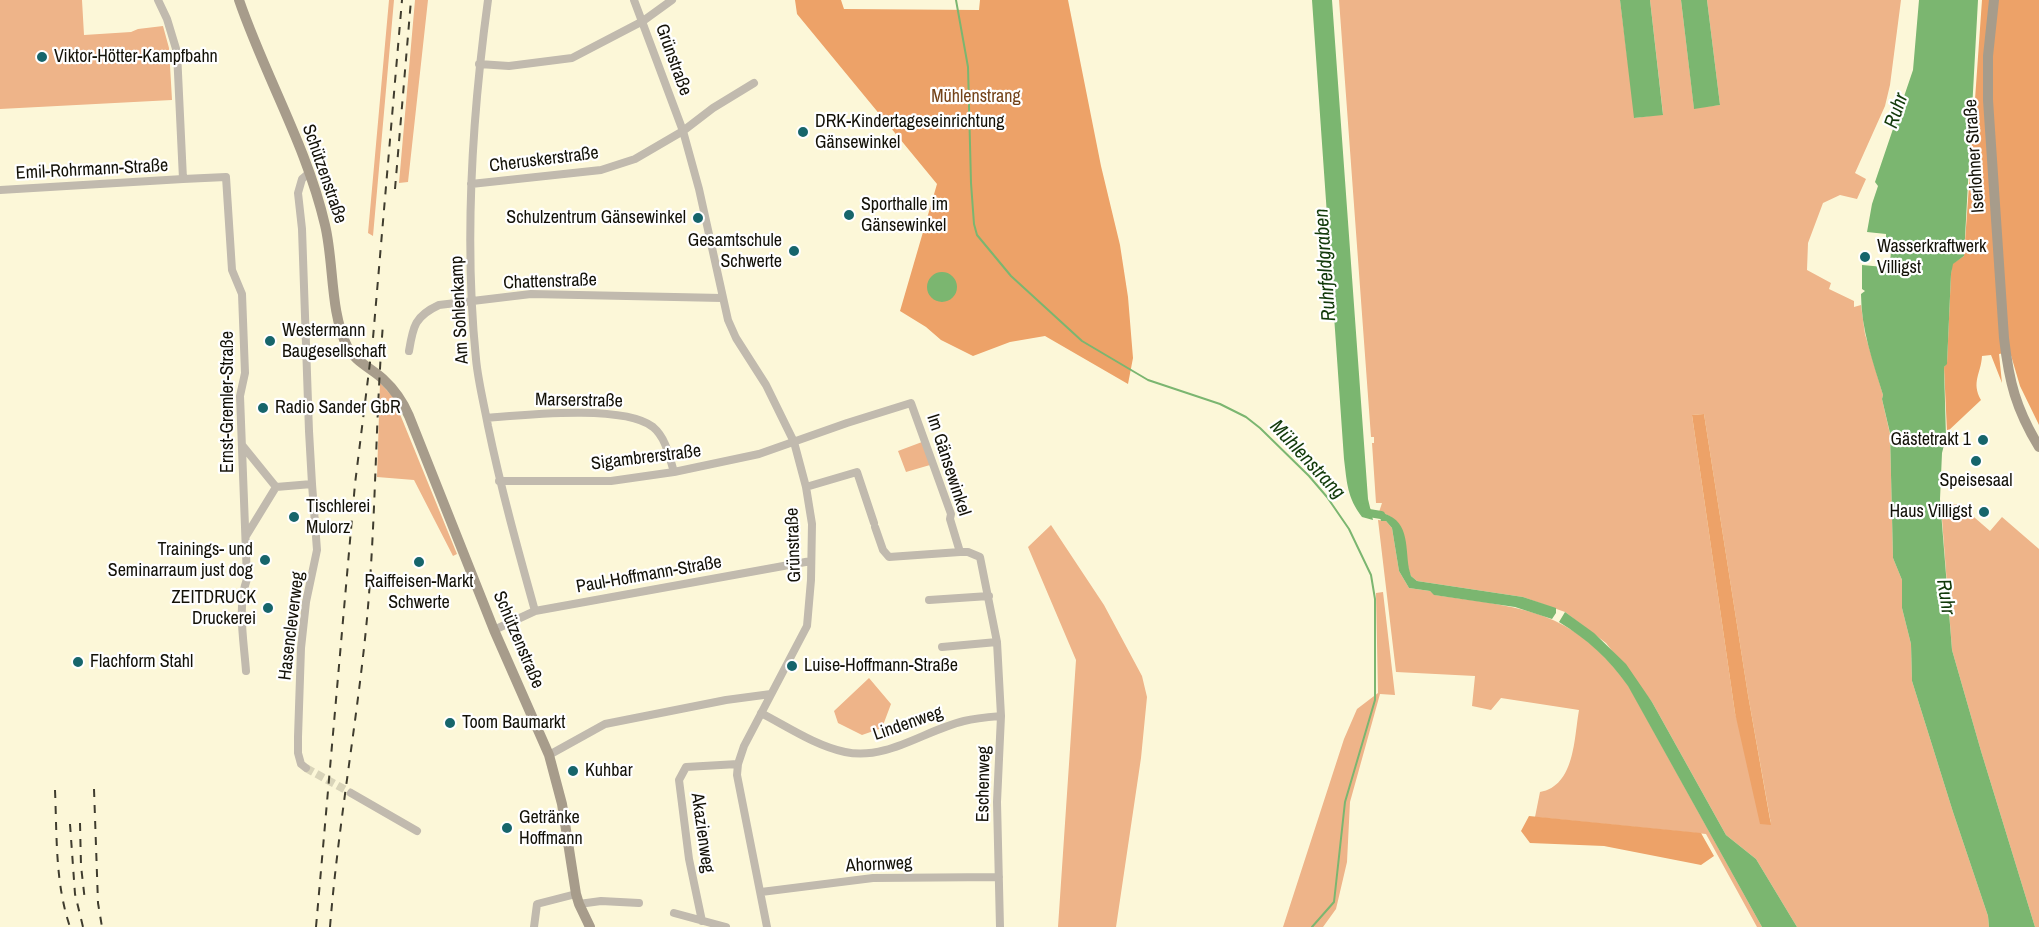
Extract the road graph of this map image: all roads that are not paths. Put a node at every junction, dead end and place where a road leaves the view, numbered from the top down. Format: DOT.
graph roads {
  1 [pos="158,0"];
  2 [pos="239,0"];
  3 [pos="488,0"];
  4 [pos="634,0"];
  5 [pos="672,0"];
  6 [pos="1994,0"];
  7 [pos="643,21"];
  8 [pos="479,64"];
  9 [pos="754,83"];
  10 [pos="683,131"];
  11 [pos="309,173"];
  12 [pos="183,179"];
  13 [pos="471,184"];
  14 [pos="0,190"];
  15 [pos="722,298"];
  16 [pos="472,302"];
  17 [pos="409,351"];
  18 [pos="487,418"];
  19 [pos="794,442"];
  20 [pos="242,446"];
  21 [pos="2039,447"];
  22 [pos="674,472"];
  23 [pos="500,481"];
  24 [pos="312,484"];
  25 [pos="276,487"];
  26 [pos="806,487"];
  27 [pos="246,536"];
  28 [pos="960,552"];
  29 [pos="812,561"];
  30 [pos="989,596"];
  31 [pos="929,600"];
  32 [pos="535,611"];
  33 [pos="494,630"];
  34 [pos="997,642"];
  35 [pos="942,647"];
  36 [pos="246,671"];
  37 [pos="771,694"];
  38 [pos="761,713"];
  39 [pos="1001,716"];
  40 [pos="549,754"];
  41 [pos="738,764"];
  42 [pos="306,768"];
  43 [pos="351,793"];
  44 [pos="417,831"];
  45 [pos="999,877"];
  46 [pos="761,892"];
  47 [pos="578,899"];
  48 [pos="639,903"];
  49 [pos="674,913"];
  50 [pos="702,921"];
  51 [pos="534,927"];
  52 [pos="590,927"];
  53 [pos="726,927"];
  54 [pos="767,927"];
  55 [pos="1000,927"];
  1 -- 12 [label="street, Emil-Rohrmann-Straße"];
  2 -- 11 [label="main road, Schützenstraße"];
  3 -- 8 [label="street, Am Sohlenkamp"];
  4 -- 7 [label="street, Grünstraße"];
  5 -- 7 [label="street"];
  6 -- 21 [label="main road, Iserlohner Straße"];
  7 -- 8 [label="street"];
  7 -- 10 [label="street, Grünstraße"];
  8 -- 13 [label="street, Am Sohlenkamp"];
  9 -- 10 [label="street, Grünstraße"];
  10 -- 13 [label="street, Cheruskerstraße"];
  10 -- 15 [label="street, Grünstraße"];
  11 -- 24 [label="street, Hasencleverweg"];
  11 -- 33 [label="main road, Schützenstraße"];
  12 -- 14 [label="street, Emil-Rohrmann-Straße"];
  12 -- 20 [label="street, Ernst-Gremler-Straße"];
  13 -- 16 [label="street, Am Sohlenkamp"];
  15 -- 16 [label="street, Chattenstraße"];
  15 -- 19 [label="street, Grünstraße"];
  16 -- 17 [label="street, Chattenstraße"];
  16 -- 18 [label="street, Am Sohlenkamp"];
  18 -- 22 [label="street, Marserstraße"];
  18 -- 23 [label="street, Am Sohlenkamp"];
  19 -- 22 [label="street, Sigambrerstraße"];
  19 -- 26 [label="street, Grünstraße"];
  19 -- 28 [label="street, Im Gänsewinkel"];
  20 -- 25 [label="street"];
  20 -- 27 [label="street, Ernst-Gremler-Straße"];
  22 -- 23 [label="street, Sigambrerstraße"];
  23 -- 32 [label="street, Am Sohlenkamp"];
  24 -- 25 [label="street"];
  24 -- 42 [label="street, Hasencleverweg"];
  25 -- 27 [label="street"];
  26 -- 28 [label="street"];
  26 -- 29 [label="street, Grünstraße"];
  27 -- 36 [label="street, Ernst-Gremler-Straße"];
  28 -- 30 [label="street, Eschenweg"];
  29 -- 32 [label="street, Paul-Hoffmann-Straße"];
  29 -- 37 [label="street, Grünstraße"];
  30 -- 31 [label="street"];
  30 -- 34 [label="street, Eschenweg"];
  32 -- 33 [label="street, Paul-Hoffmann-Straße"];
  33 -- 40 [label="main road, Schützenstraße"];
  34 -- 35 [label="street"];
  34 -- 39 [label="street, Eschenweg"];
  37 -- 38 [label="street, Grünstraße"];
  37 -- 40 [label="street"];
  38 -- 39 [label="street, Lindenweg"];
  38 -- 41 [label="street, Grünstraße"];
  39 -- 45 [label="street, Eschenweg"];
  40 -- 47 [label="main road, Schützenstraße"];
  41 -- 46 [label="street, Grünstraße"];
  41 -- 50 [label="street, Akazienweg"];
  43 -- 44 [label="street"];
  45 -- 46 [label="street, Ahornweg"];
  45 -- 55 [label="street, Eschenweg"];
  46 -- 54 [label="street, Grünstraße"];
  47 -- 48 [label="street"];
  47 -- 51 [label="street"];
  47 -- 52 [label="main road, Schützenstraße"];
  49 -- 50 [label="street"];
  50 -- 53 [label="street"];
}
